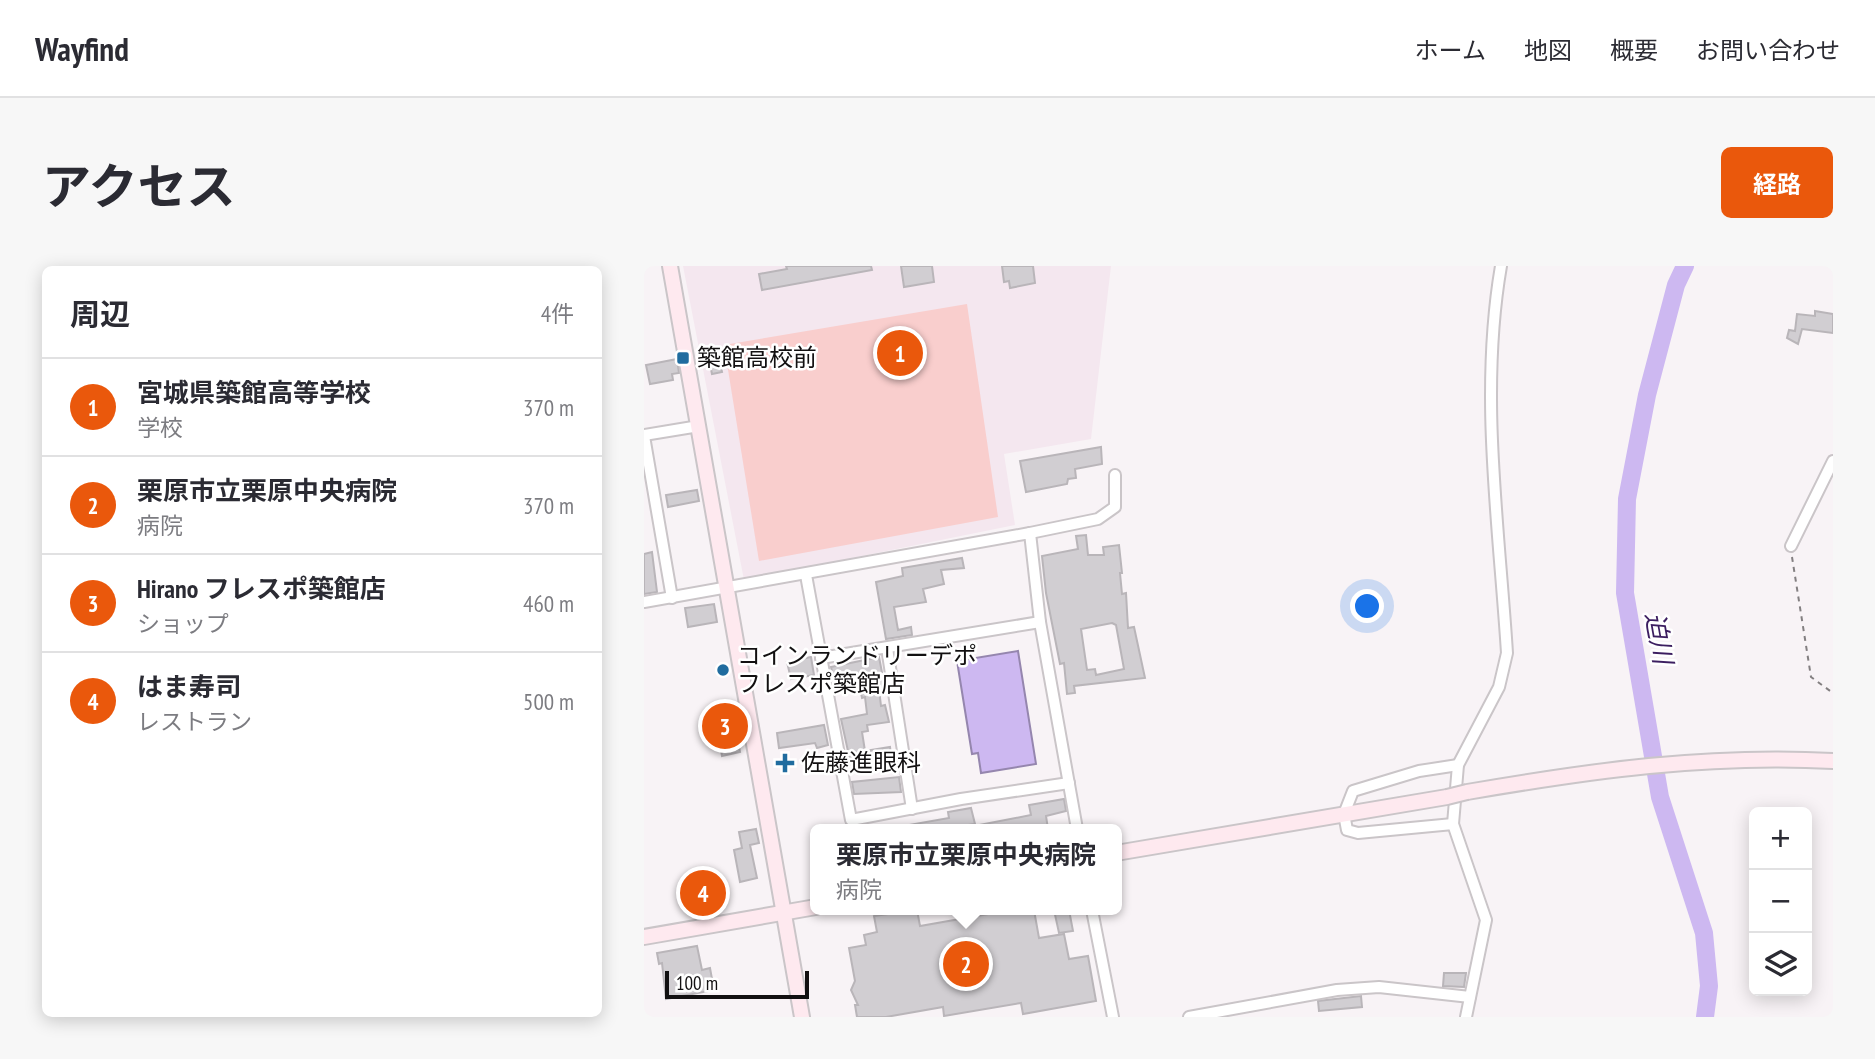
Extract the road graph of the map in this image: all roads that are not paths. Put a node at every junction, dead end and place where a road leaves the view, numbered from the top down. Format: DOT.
graph roads {
  1 [pos="670,266"];
  2 [pos="1502,266"];
  3 [pos="699,426"];
  4 [pos="644,435"];
  5 [pos="1833,461"];
  6 [pos="1115,475"];
  7 [pos="1030,533"];
  8 [pos="1791,546"];
  9 [pos="806,575"];
  10 [pos="728,589"];
  11 [pos="672,598"];
  12 [pos="644,602"];
  13 [pos="1040,622"];
  14 [pos="887,648"];
  15 [pos="821,658"];
  16 [pos="1833,761"];
  17 [pos="1458,765"];
  18 [pos="1069,783"];
  19 [pos="912,809"];
  20 [pos="1345,814"];
  21 [pos="1076,824"];
  22 [pos="1452,824"];
  23 [pos="1122,852"];
  24 [pos="810,908"];
  25 [pos="783,913"];
  26 [pos="1093,915"];
  27 [pos="644,937"];
  28 [pos="1470,997"];
  29 [pos="802,1017"];
  30 [pos="1113,1017"];
  31 [pos="1189,1017"];
  32 [pos="1465,1017"];
  1 -- 3 [label="street"];
  2 -- 17 [label="street"];
  3 -- 4 [label="street"];
  3 -- 10 [label="street"];
  4 -- 11 [label="street"];
  5 -- 8 [label="street"];
  6 -- 7 [label="street"];
  7 -- 9 [label="street"];
  7 -- 13 [label="street"];
  9 -- 10 [label="street"];
  9 -- 15 [label="street"];
  10 -- 11 [label="street"];
  10 -- 25 [label="street"];
  11 -- 12 [label="street"];
  13 -- 14 [label="street"];
  13 -- 18 [label="street"];
  14 -- 15 [label="street"];
  14 -- 19 [label="street"];
  15 -- 19 [label="street"];
  16 -- 20 [label="street, bridge"];
  17 -- 20 [label="street"];
  17 -- 22 [label="street"];
  18 -- 19 [label="street"];
  18 -- 21 [label="street"];
  20 -- 22 [label="street"];
  20 -- 23 [label="street"];
  22 -- 28 [label="street"];
  24 -- 25 [label="street"];
  25 -- 27 [label="street"];
  25 -- 29 [label="street"];
  26 -- 30 [label="street"];
  28 -- 31 [label="street"];
  28 -- 32 [label="street"];
}
